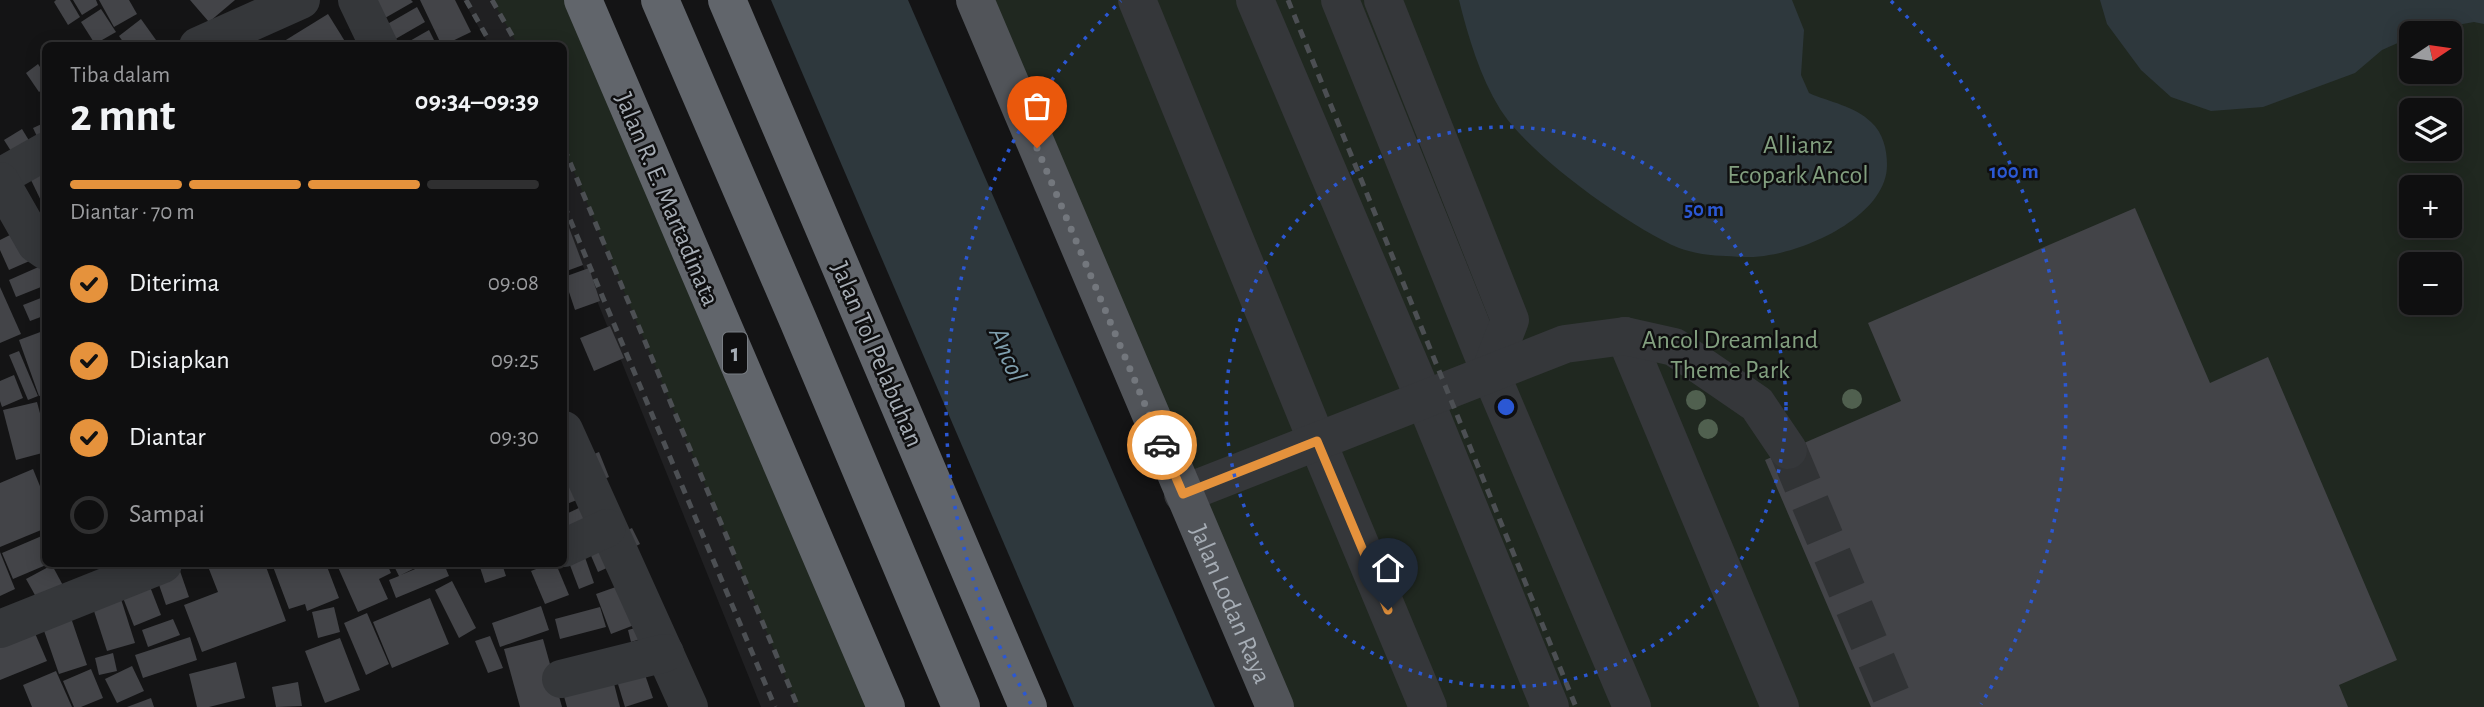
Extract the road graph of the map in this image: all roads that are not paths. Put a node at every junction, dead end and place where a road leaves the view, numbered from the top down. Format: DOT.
graph roads {
  1 [pos="301,0"];
  2 [pos="358,0"];
  3 [pos="583,0"];
  4 [pos="646,0"];
  5 [pos="660,0"];
  6 [pos="727,0"];
  7 [pos="975,0"];
  8 [pos="1137,0"];
  9 [pos="1255,0"];
  10 [pos="1340,0"];
  11 [pos="1383,0"];
  12 [pos="207,42"];
  13 [pos="377,42"];
  14 [pos="42,153"];
  15 [pos="0,179"];
  16 [pos="42,248"];
  17 [pos="1625,336"];
  18 [pos="1490,372"];
  19 [pos="1424,398"];
  20 [pos="567,437"];
  21 [pos="1317,441"];
  22 [pos="1788,450"];
  23 [pos="1183,494"];
  24 [pos="607,528"];
  25 [pos="567,547"];
  26 [pos="155,567"];
  27 [pos="0,629"];
  28 [pos="665,653"];
  29 [pos="561,679"];
  30 [pos="689,707"];
  31 [pos="886,707"];
  32 [pos="944,707"];
  33 [pos="961,707"];
  34 [pos="1028,707"];
  35 [pos="1275,707"];
  36 [pos="1428,707"];
  37 [pos="1550,707"];
  38 [pos="1632,707"];
  39 [pos="1780,707"];
  1 -- 12 [label="street"];
  2 -- 13 [label="street"];
  3 -- 31 [label="highway, Jalan R. E. Martadinata / 1"];
  4 -- 32 [label="highway, 1"];
  5 -- 33 [label="highway"];
  6 -- 34 [label="highway, Jalan Tol Pelabuhan"];
  7 -- 23 [label="main road, Jalan Lodan Raya"];
  8 -- 21 [label="street"];
  9 -- 19 [label="street"];
  10 -- 18 [label="street"];
  11 -- 18 [label="street"];
  14 -- 15 [label="street"];
  15 -- 16 [label="street"];
  17 -- 18 [label="street"];
  17 -- 22 [label="street"];
  17 -- 39 [label="street"];
  18 -- 19 [label="street"];
  18 -- 38 [label="street"];
  19 -- 21 [label="street"];
  19 -- 37 [label="street"];
  20 -- 24 [label="street"];
  21 -- 23 [label="street"];
  21 -- 36 [label="street"];
  23 -- 35 [label="main road, Jalan Lodan Raya"];
  24 -- 25 [label="street"];
  24 -- 28 [label="street"];
  26 -- 27 [label="street"];
  28 -- 29 [label="street"];
  28 -- 30 [label="street"];
}
